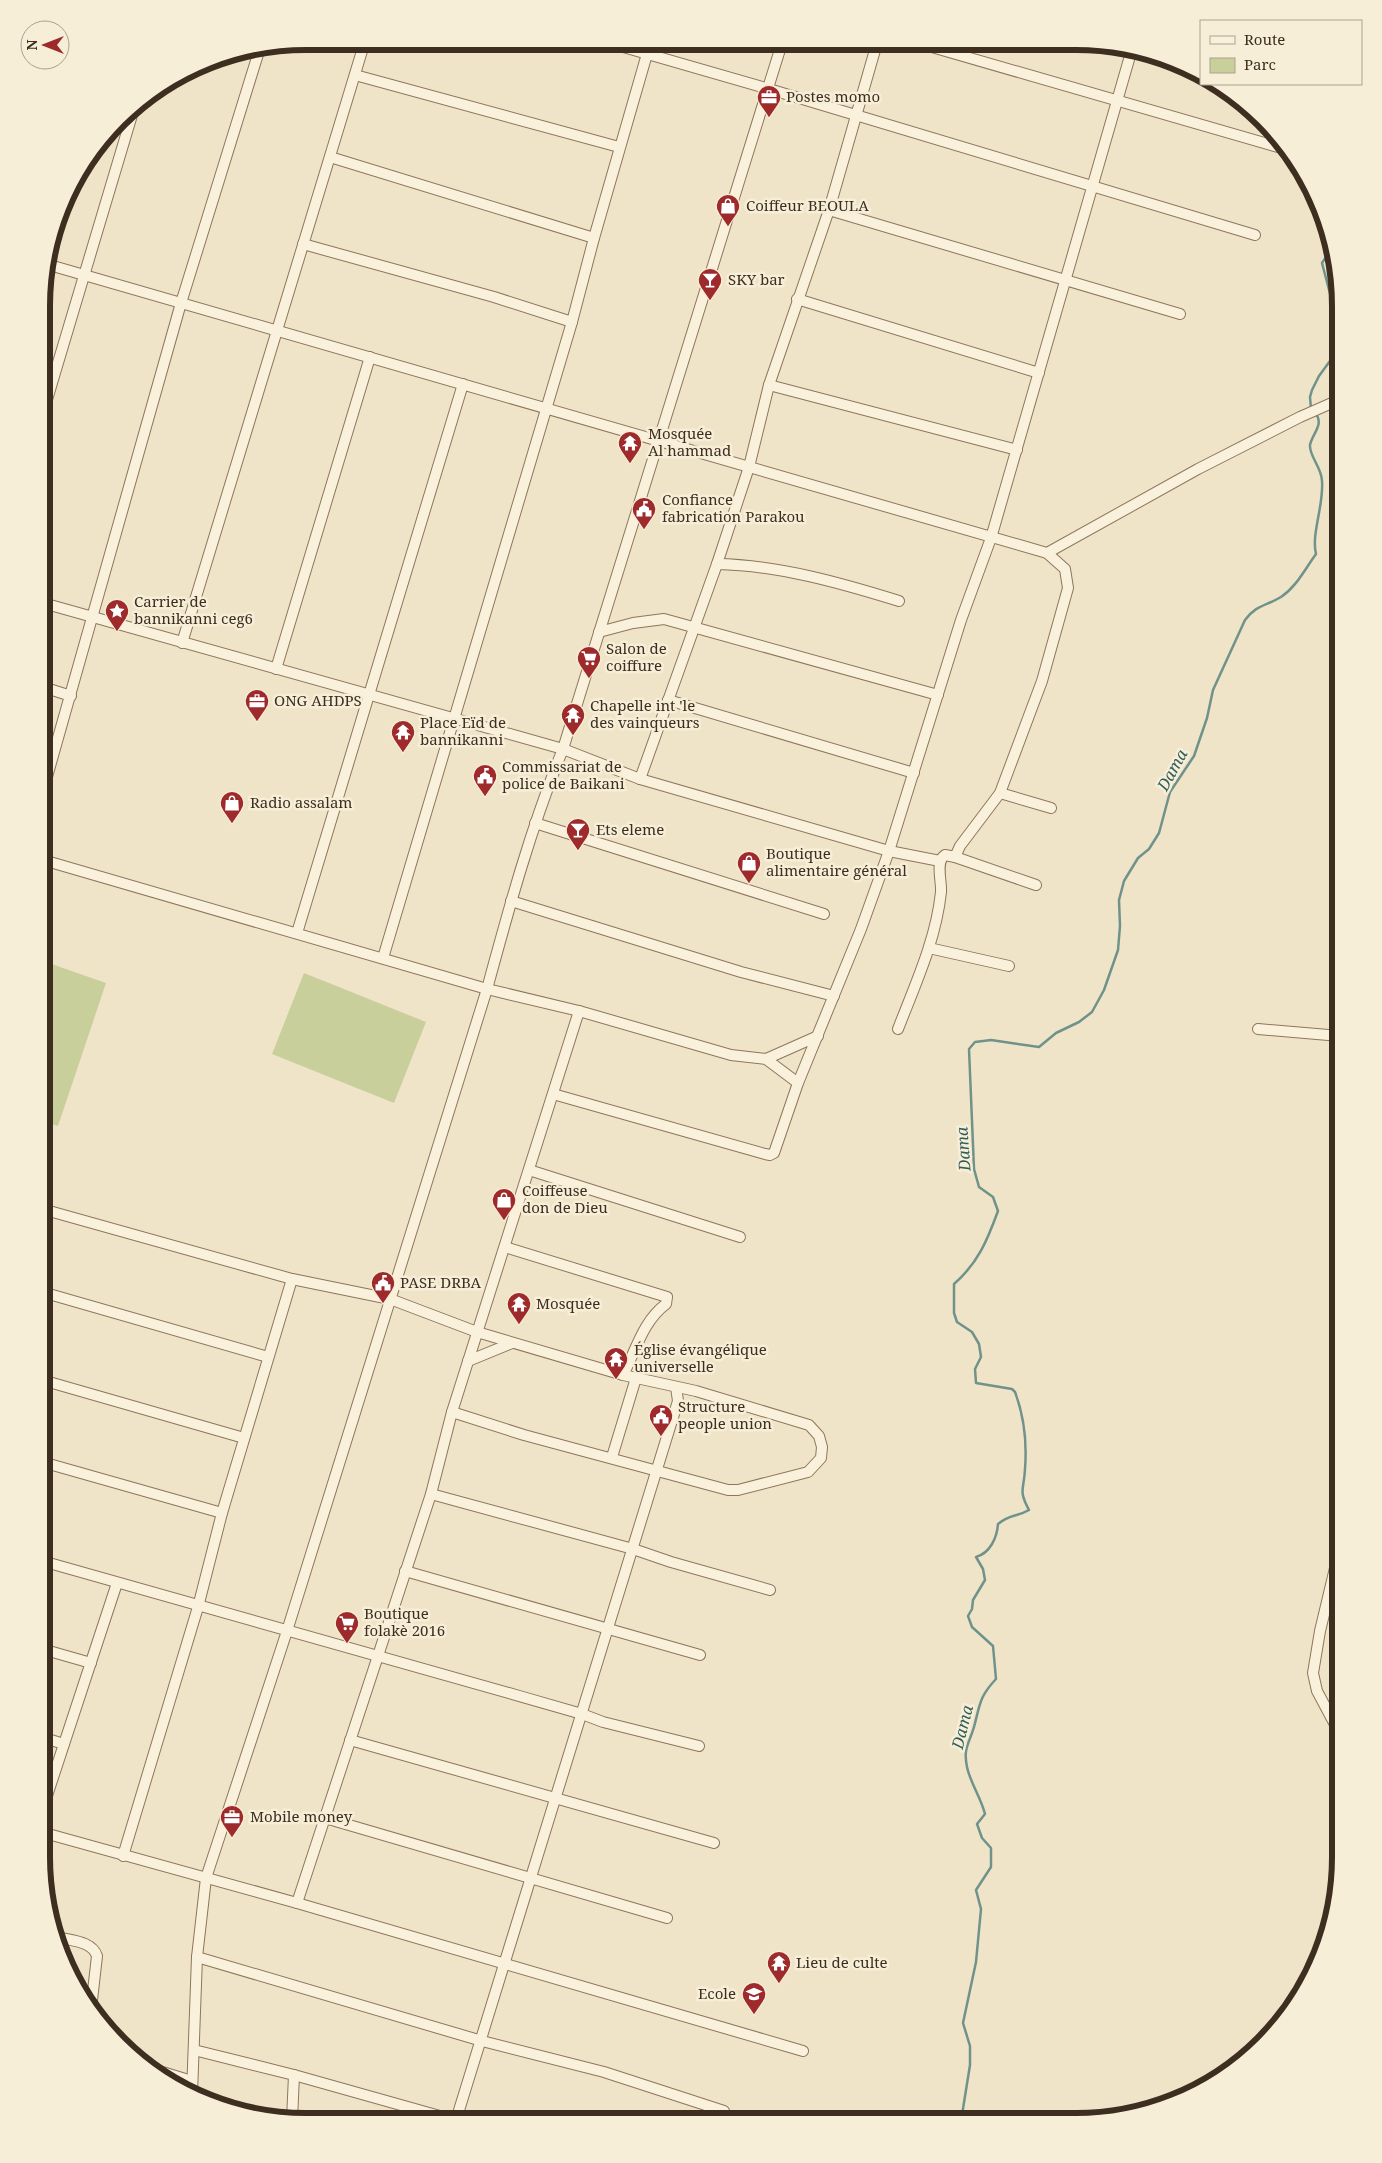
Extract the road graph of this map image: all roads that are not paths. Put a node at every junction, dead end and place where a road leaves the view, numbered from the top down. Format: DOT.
graph roads {
  1 [pos="362,50"];
  2 [pos="633,50"];
  3 [pos="780,50"];
  4 [pos="875,50"];
  5 [pos="942,50"];
  6 [pos="647,54"];
  7 [pos="258,55"];
  8 [pos="1130,56"];
  9 [pos="355,75"];
  10 [pos="770,89"];
  11 [pos="1117,100"];
  12 [pos="856,116"];
  13 [pos="131,120"];
  14 [pos="1276,146"];
  15 [pos="619,147"];
  16 [pos="330,156"];
  17 [pos="1093,186"];
  18 [pos="829,210"];
  19 [pos="1255,235"];
  20 [pos="594,238"];
  21 [pos="303,244"];
  22 [pos="53,266"];
  23 [pos="84,275"];
  24 [pos="1065,281"];
  25 [pos="797,299"];
  26 [pos="181,303"];
  27 [pos="1180,314"];
  28 [pos="572,322"];
  29 [pos="277,331"];
  30 [pos="370,357"];
  31 [pos="1039,373"];
  32 [pos="463,384"];
  33 [pos="769,385"];
  34 [pos="50,389"];
  35 [pos="1332,403"];
  36 [pos="546,408"];
  37 [pos="659,440"];
  38 [pos="1016,450"];
  39 [pos="749,467"];
  40 [pos="991,538"];
  41 [pos="1047,553"];
  42 [pos="717,564"];
  43 [pos="899,601"];
  44 [pos="50,605"];
  45 [pos="93,618"];
  46 [pos="693,627"];
  47 [pos="599,632"];
  48 [pos="182,643"];
  49 [pos="276,669"];
  50 [pos="50,689"];
  51 [pos="369,695"];
  52 [pos="938,695"];
  53 [pos="71,696"];
  54 [pos="668,700"];
  55 [pos="454,719"];
  56 [pos="563,749"];
  57 [pos="50,757"];
  58 [pos="914,773"];
  59 [pos="640,779"];
  60 [pos="1000,793"];
  61 [pos="1050,808"];
  62 [pos="535,823"];
  63 [pos="889,852"];
  64 [pos="955,857"];
  65 [pos="940,860"];
  66 [pos="50,862"];
  67 [pos="1036,885"];
  68 [pos="511,901"];
  69 [pos="824,914"];
  70 [pos="296,933"];
  71 [pos="929,948"];
  72 [pos="382,958"];
  73 [pos="1009,966"];
  74 [pos="487,989"];
  75 [pos="834,996"];
  76 [pos="579,1011"];
  77 [pos="898,1029"];
  78 [pos="1258,1029"];
  79 [pos="1332,1035"];
  80 [pos="818,1036"];
  81 [pos="766,1059"];
  82 [pos="798,1084"];
  83 [pos="553,1094"];
  84 [pos="529,1170"];
  85 [pos="50,1210"];
  86 [pos="740,1237"];
  87 [pos="505,1246"];
  88 [pos="292,1279"];
  89 [pos="50,1294"];
  90 [pos="390,1299"];
  91 [pos="478,1332"];
  92 [pos="512,1343"];
  93 [pos="268,1357"];
  94 [pos="468,1361"];
  95 [pos="623,1375"];
  96 [pos="636,1378"];
  97 [pos="50,1382"];
  98 [pos="676,1387"];
  99 [pos="452,1412"];
  100 [pos="244,1438"];
  101 [pos="612,1457"];
  102 [pos="50,1464"];
  103 [pos="656,1471"];
  104 [pos="431,1494"];
  105 [pos="222,1512"];
  106 [pos="633,1549"];
  107 [pos="50,1562"];
  108 [pos="406,1571"];
  109 [pos="1332,1580"];
  110 [pos="117,1583"];
  111 [pos="770,1590"];
  112 [pos="198,1607"];
  113 [pos="606,1628"];
  114 [pos="287,1632"];
  115 [pos="50,1651"];
  116 [pos="378,1655"];
  117 [pos="700,1655"];
  118 [pos="91,1663"];
  119 [pos="582,1714"];
  120 [pos="1332,1718"];
  121 [pos="50,1740"];
  122 [pos="350,1740"];
  123 [pos="64,1744"];
  124 [pos="699,1746"];
  125 [pos="50,1787"];
  126 [pos="555,1798"];
  127 [pos="325,1818"];
  128 [pos="50,1835"];
  129 [pos="714,1843"];
  130 [pos="123,1856"];
  131 [pos="206,1878"];
  132 [pos="532,1878"];
  133 [pos="297,1903"];
  134 [pos="667,1918"];
  135 [pos="64,1939"];
  136 [pos="197,1957"];
  137 [pos="504,1964"];
  138 [pos="92,1998"];
  139 [pos="482,2041"];
  140 [pos="194,2050"];
  141 [pos="803,2051"];
  142 [pos="294,2075"];
  143 [pos="173,2076"];
  144 [pos="192,2081"];
  145 [pos="192,2086"];
  146 [pos="724,2111"];
  147 [pos="292,2112"];
  148 [pos="430,2113"];
  149 [pos="457,2113"];
  1 -- 9 [label="street"];
  2 -- 6 [label="street"];
  3 -- 10 [label="street"];
  4 -- 12 [label="street"];
  5 -- 11 [label="street"];
  6 -- 10 [label="street"];
  6 -- 15 [label="street"];
  7 -- 26 [label="street"];
  8 -- 11 [label="street"];
  9 -- 15 [label="street"];
  9 -- 16 [label="street"];
  10 -- 12 [label="street"];
  10 -- 37 [label="street"];
  11 -- 14 [label="street"];
  11 -- 17 [label="street"];
  12 -- 17 [label="street"];
  12 -- 18 [label="street"];
  13 -- 23 [label="street"];
  15 -- 20 [label="street"];
  16 -- 20 [label="street"];
  16 -- 21 [label="street"];
  17 -- 19 [label="street"];
  17 -- 24 [label="street"];
  18 -- 24 [label="street"];
  18 -- 25 [label="street"];
  20 -- 28 [label="street"];
  21 -- 28 [label="street"];
  21 -- 29 [label="street"];
  22 -- 23 [label="street"];
  23 -- 26 [label="street"];
  23 -- 34 [label="street"];
  24 -- 27 [label="street"];
  24 -- 31 [label="street"];
  25 -- 31 [label="street"];
  25 -- 33 [label="street"];
  26 -- 29 [label="street"];
  26 -- 45 [label="street"];
  28 -- 36 [label="street"];
  29 -- 30 [label="street"];
  29 -- 48 [label="street"];
  30 -- 32 [label="street"];
  30 -- 49 [label="street"];
  31 -- 38 [label="street"];
  32 -- 36 [label="street"];
  32 -- 51 [label="street"];
  33 -- 38 [label="street"];
  33 -- 39 [label="street"];
  35 -- 41 [label="street"];
  36 -- 37 [label="street"];
  36 -- 55 [label="street"];
  37 -- 39 [label="street"];
  37 -- 47 [label="street"];
  38 -- 40 [label="street"];
  39 -- 40 [label="street"];
  39 -- 42 [label="street"];
  40 -- 41 [label="street"];
  40 -- 52 [label="street"];
  41 -- 60 [label="street"];
  42 -- 43 [label="street"];
  42 -- 46 [label="street"];
  44 -- 45 [label="street"];
  45 -- 48 [label="street"];
  45 -- 53 [label="street"];
  46 -- 47 [label="street"];
  46 -- 52 [label="street"];
  46 -- 54 [label="street"];
  47 -- 56 [label="street"];
  48 -- 49 [label="street"];
  49 -- 51 [label="street"];
  50 -- 53 [label="street"];
  51 -- 55 [label="street"];
  51 -- 70 [label="street"];
  52 -- 58 [label="street"];
  53 -- 57 [label="street"];
  54 -- 58 [label="street"];
  54 -- 59 [label="street"];
  55 -- 56 [label="street"];
  55 -- 72 [label="street"];
  56 -- 59 [label="street"];
  56 -- 62 [label="street"];
  58 -- 63 [label="street"];
  59 -- 63 [label="street"];
  60 -- 61 [label="street"];
  60 -- 64 [label="street"];
  62 -- 68 [label="street"];
  62 -- 69 [label="street"];
  63 -- 65 [label="street"];
  63 -- 75 [label="street"];
  64 -- 65 [label="street"];
  64 -- 67 [label="street"];
  65 -- 71 [label="street"];
  66 -- 70 [label="street"];
  68 -- 74 [label="street"];
  68 -- 75 [label="street"];
  70 -- 72 [label="street"];
  71 -- 73 [label="street"];
  71 -- 77 [label="street"];
  72 -- 74 [label="street"];
  74 -- 76 [label="street"];
  74 -- 90 [label="street"];
  75 -- 80 [label="street"];
  76 -- 81 [label="street"];
  76 -- 83 [label="street"];
  78 -- 79 [label="street"];
  80 -- 81 [label="street"];
  80 -- 82 [label="street"];
  81 -- 82 [label="street"];
  82 -- 83 [label="street"];
  83 -- 84 [label="street"];
  84 -- 86 [label="street"];
  84 -- 87 [label="street"];
  85 -- 88 [label="street"];
  87 -- 91 [label="street"];
  87 -- 95 [label="street"];
  88 -- 90 [label="street"];
  88 -- 93 [label="street"];
  89 -- 93 [label="street"];
  90 -- 91 [label="street"];
  90 -- 114 [label="street"];
  91 -- 92 [label="street"];
  91 -- 94 [label="street"];
  92 -- 94 [label="street"];
  92 -- 95 [label="street"];
  93 -- 100 [label="street"];
  94 -- 99 [label="street"];
  95 -- 96 [label="street"];
  96 -- 98 [label="street"];
  96 -- 101 [label="street"];
  97 -- 100 [label="street"];
  98 -- 103 [label="street"];
  98 -- 103 [label="street"];
  99 -- 101 [label="street"];
  99 -- 104 [label="street"];
  100 -- 105 [label="street"];
  101 -- 103 [label="street"];
  102 -- 105 [label="street"];
  103 -- 106 [label="street"];
  104 -- 106 [label="street"];
  104 -- 108 [label="street"];
  105 -- 112 [label="street"];
  106 -- 111 [label="street"];
  106 -- 113 [label="street"];
  107 -- 110 [label="street"];
  108 -- 113 [label="street"];
  108 -- 116 [label="street"];
  109 -- 120 [label="street"];
  110 -- 112 [label="street"];
  110 -- 118 [label="street"];
  112 -- 114 [label="street"];
  112 -- 130 [label="street"];
  113 -- 117 [label="street"];
  113 -- 119 [label="street"];
  114 -- 116 [label="street"];
  114 -- 131 [label="street"];
  115 -- 118 [label="street"];
  116 -- 119 [label="street"];
  116 -- 122 [label="street"];
  118 -- 123 [label="street"];
  119 -- 124 [label="street"];
  119 -- 126 [label="street"];
  121 -- 123 [label="street"];
  122 -- 126 [label="street"];
  122 -- 127 [label="street"];
  123 -- 125 [label="street"];
  126 -- 129 [label="street"];
  126 -- 132 [label="street"];
  127 -- 132 [label="street"];
  127 -- 133 [label="street"];
  128 -- 130 [label="street"];
  130 -- 131 [label="street"];
  131 -- 133 [label="street"];
  131 -- 136 [label="street"];
  132 -- 134 [label="street"];
  132 -- 137 [label="street"];
  133 -- 137 [label="street"];
  135 -- 138 [label="street"];
  136 -- 139 [label="street"];
  136 -- 140 [label="street"];
  137 -- 139 [label="street"];
  137 -- 141 [label="street"];
  139 -- 146 [label="street"];
  139 -- 149 [label="street"];
  140 -- 142 [label="street"];
  140 -- 144 [label="street"];
  142 -- 147 [label="street"];
  142 -- 148 [label="street"];
  143 -- 144 [label="street"];
  144 -- 145 [label="street"];
}
